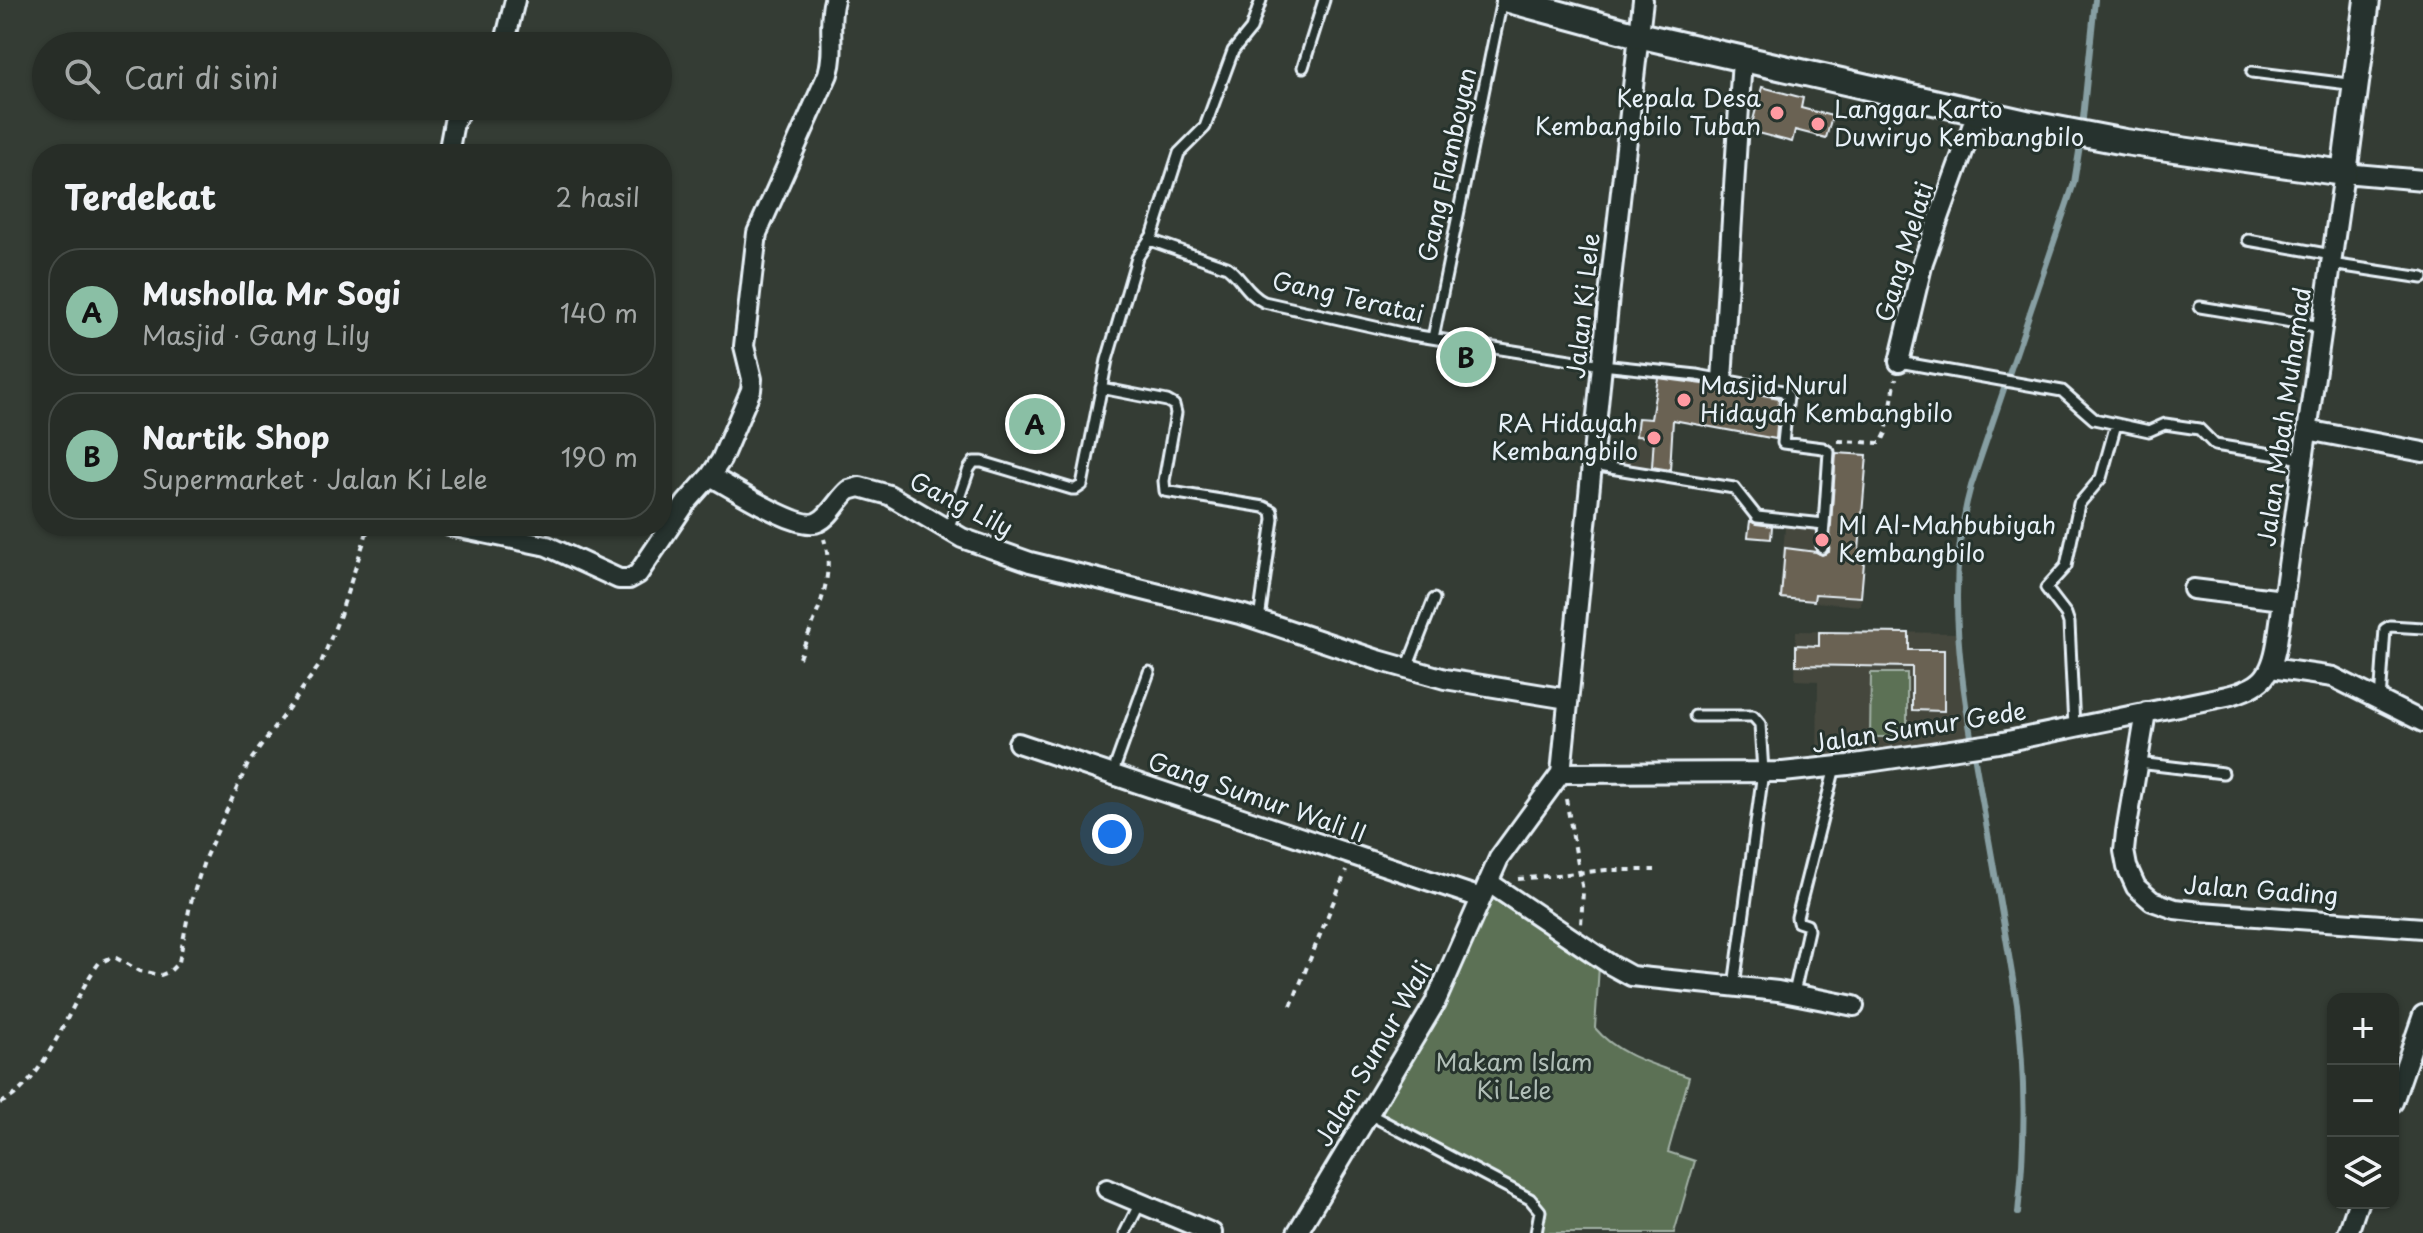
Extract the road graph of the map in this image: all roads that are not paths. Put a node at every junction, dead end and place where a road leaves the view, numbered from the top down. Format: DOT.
graph roads {
  1 [pos="515,0"];
  2 [pos="834,0"];
  3 [pos="1261,0"];
  4 [pos="1324,0"];
  5 [pos="1502,0"];
  6 [pos="1509,0"];
  7 [pos="1643,0"];
  8 [pos="2367,0"];
  9 [pos="507,32"];
  10 [pos="1638,35"];
  11 [pos="1742,59"];
  12 [pos="1303,67"];
  13 [pos="2252,72"];
  14 [pos="2356,85"];
  15 [pos="1977,113"];
  16 [pos="455,120"];
  17 [pos="450,144"];
  18 [pos="2344,173"];
  19 [pos="2423,180"];
  20 [pos="1150,240"];
  21 [pos="2248,240"];
  22 [pos="2332,259"];
  23 [pos="2423,278"];
  24 [pos="2200,307"];
  25 [pos="2322,327"];
  26 [pos="1433,338"];
  27 [pos="1899,362"];
  28 [pos="1602,365"];
  29 [pos="1722,380"];
  30 [pos="1101,388"];
  31 [pos="2116,424"];
  32 [pos="2307,430"];
  33 [pos="2423,452"];
  34 [pos="2303,459"];
  35 [pos="1592,465"];
  36 [pos="710,476"];
  37 [pos="672,524"];
  38 [pos="1824,524"];
  39 [pos="948,530"];
  40 [pos="498,536"];
  41 [pos="664,536"];
  42 [pos="1822,548"];
  43 [pos="2193,589"];
  44 [pos="1434,599"];
  45 [pos="2283,600"];
  46 [pos="1259,620"];
  47 [pos="2423,628"];
  48 [pos="1407,668"];
  49 [pos="2271,668"];
  50 [pos="1149,672"];
  51 [pos="1568,699"];
  52 [pos="2380,701"];
  53 [pos="2146,712"];
  54 [pos="1695,716"];
  55 [pos="2423,722"];
  56 [pos="2074,727"];
  57 [pos="1018,743"];
  58 [pos="2138,763"];
  59 [pos="1835,767"];
  60 [pos="1763,772"];
  61 [pos="1561,773"];
  62 [pos="2223,773"];
  63 [pos="1112,775"];
  64 [pos="1484,890"];
  65 [pos="2423,928"];
  66 [pos="1734,986"];
  67 [pos="1794,993"];
  68 [pos="1854,1006"];
  69 [pos="2423,1015"];
  70 [pos="2399,1085"];
  71 [pos="1369,1114"];
  72 [pos="1107,1189"];
  73 [pos="1140,1203"];
  74 [pos="2356,1209"];
  75 [pos="1125,1233"];
  76 [pos="1212,1233"];
  77 [pos="1297,1233"];
  78 [pos="1536,1233"];
  79 [pos="2348,1233"];
  1 -- 9 [label="street"];
  2 -- 36 [label="street"];
  3 -- 20 [label="lane"];
  4 -- 12 [label="lane"];
  5 -- 26 [label="lane, Gang Flamboyan"];
  6 -- 10 [label="street"];
  7 -- 10 [label="street, Jalan Ki Lele"];
  8 -- 14 [label="street"];
  10 -- 11 [label="street"];
  10 -- 28 [label="street, Jalan Ki Lele"];
  11 -- 15 [label="street"];
  11 -- 29 [label="street"];
  13 -- 14 [label="lane"];
  14 -- 18 [label="street"];
  15 -- 18 [label="street"];
  15 -- 27 [label="street, Gang Melati"];
  16 -- 17 [label="street"];
  18 -- 19 [label="street"];
  18 -- 22 [label="street, Jalan Mbah Muhamad"];
  20 -- 26 [label="lane, Gang Teratai"];
  20 -- 30 [label="lane"];
  21 -- 22 [label="lane"];
  22 -- 23 [label="lane"];
  22 -- 25 [label="street, Jalan Mbah Muhamad"];
  24 -- 25 [label="lane"];
  25 -- 32 [label="street, Jalan Mbah Muhamad"];
  26 -- 28 [label="lane, Gang Teratai"];
  27 -- 31 [label="lane"];
  28 -- 29 [label="lane, Gang Teratai"];
  28 -- 35 [label="street, Jalan Ki Lele"];
  29 -- 38 [label="lane, Gang Teratai"];
  30 -- 39 [label="lane"];
  30 -- 46 [label="lane"];
  31 -- 34 [label="lane"];
  31 -- 56 [label="lane"];
  32 -- 33 [label="street"];
  32 -- 34 [label="street, Jalan Mbah Muhamad"];
  34 -- 45 [label="street, Jalan Mbah Muhamad"];
  35 -- 38 [label="lane"];
  35 -- 51 [label="street, Jalan Ki Lele"];
  36 -- 37 [label="street"];
  36 -- 39 [label="street, Gang Lily"];
  38 -- 42 [label="lane"];
  39 -- 46 [label="street, Gang Lily"];
  40 -- 41 [label="street"];
  43 -- 45 [label="street"];
  44 -- 48 [label="lane"];
  45 -- 49 [label="street, Jalan Mbah Muhamad"];
  46 -- 48 [label="street, Gang Lily"];
  47 -- 52 [label="lane"];
  48 -- 51 [label="street, Gang Lily"];
  49 -- 52 [label="street"];
  49 -- 53 [label="street, Jalan Sumur Gede"];
  50 -- 63 [label="lane"];
  51 -- 61 [label="street, Jalan Ki Lele"];
  52 -- 55 [label="street"];
  53 -- 56 [label="street, Jalan Sumur Gede"];
  53 -- 58 [label="street, Jalan Gading"];
  54 -- 60 [label="lane"];
  56 -- 59 [label="street, Jalan Sumur Gede"];
  57 -- 63 [label="street, Gang Sumur Wali II"];
  58 -- 62 [label="lane"];
  58 -- 65 [label="street, Jalan Gading"];
  59 -- 60 [label="street, Jalan Sumur Gede"];
  59 -- 67 [label="lane"];
  60 -- 61 [label="street, Jalan Sumur Gede"];
  60 -- 66 [label="lane"];
  61 -- 64 [label="street, Jalan Sumur Wali"];
  63 -- 64 [label="street, Gang Sumur Wali II"];
  64 -- 66 [label="street, Gang Sumur Wali II"];
  64 -- 71 [label="street, Jalan Sumur Wali"];
  66 -- 67 [label="street, Gang Sumur Wali II"];
  67 -- 68 [label="street, Gang Sumur Wali II"];
  69 -- 70 [label="street"];
  71 -- 77 [label="street, Jalan Sumur Wali"];
  71 -- 78 [label="lane"];
  72 -- 73 [label="street"];
  73 -- 75 [label="lane"];
  73 -- 76 [label="street"];
  74 -- 79 [label="street"];
}
